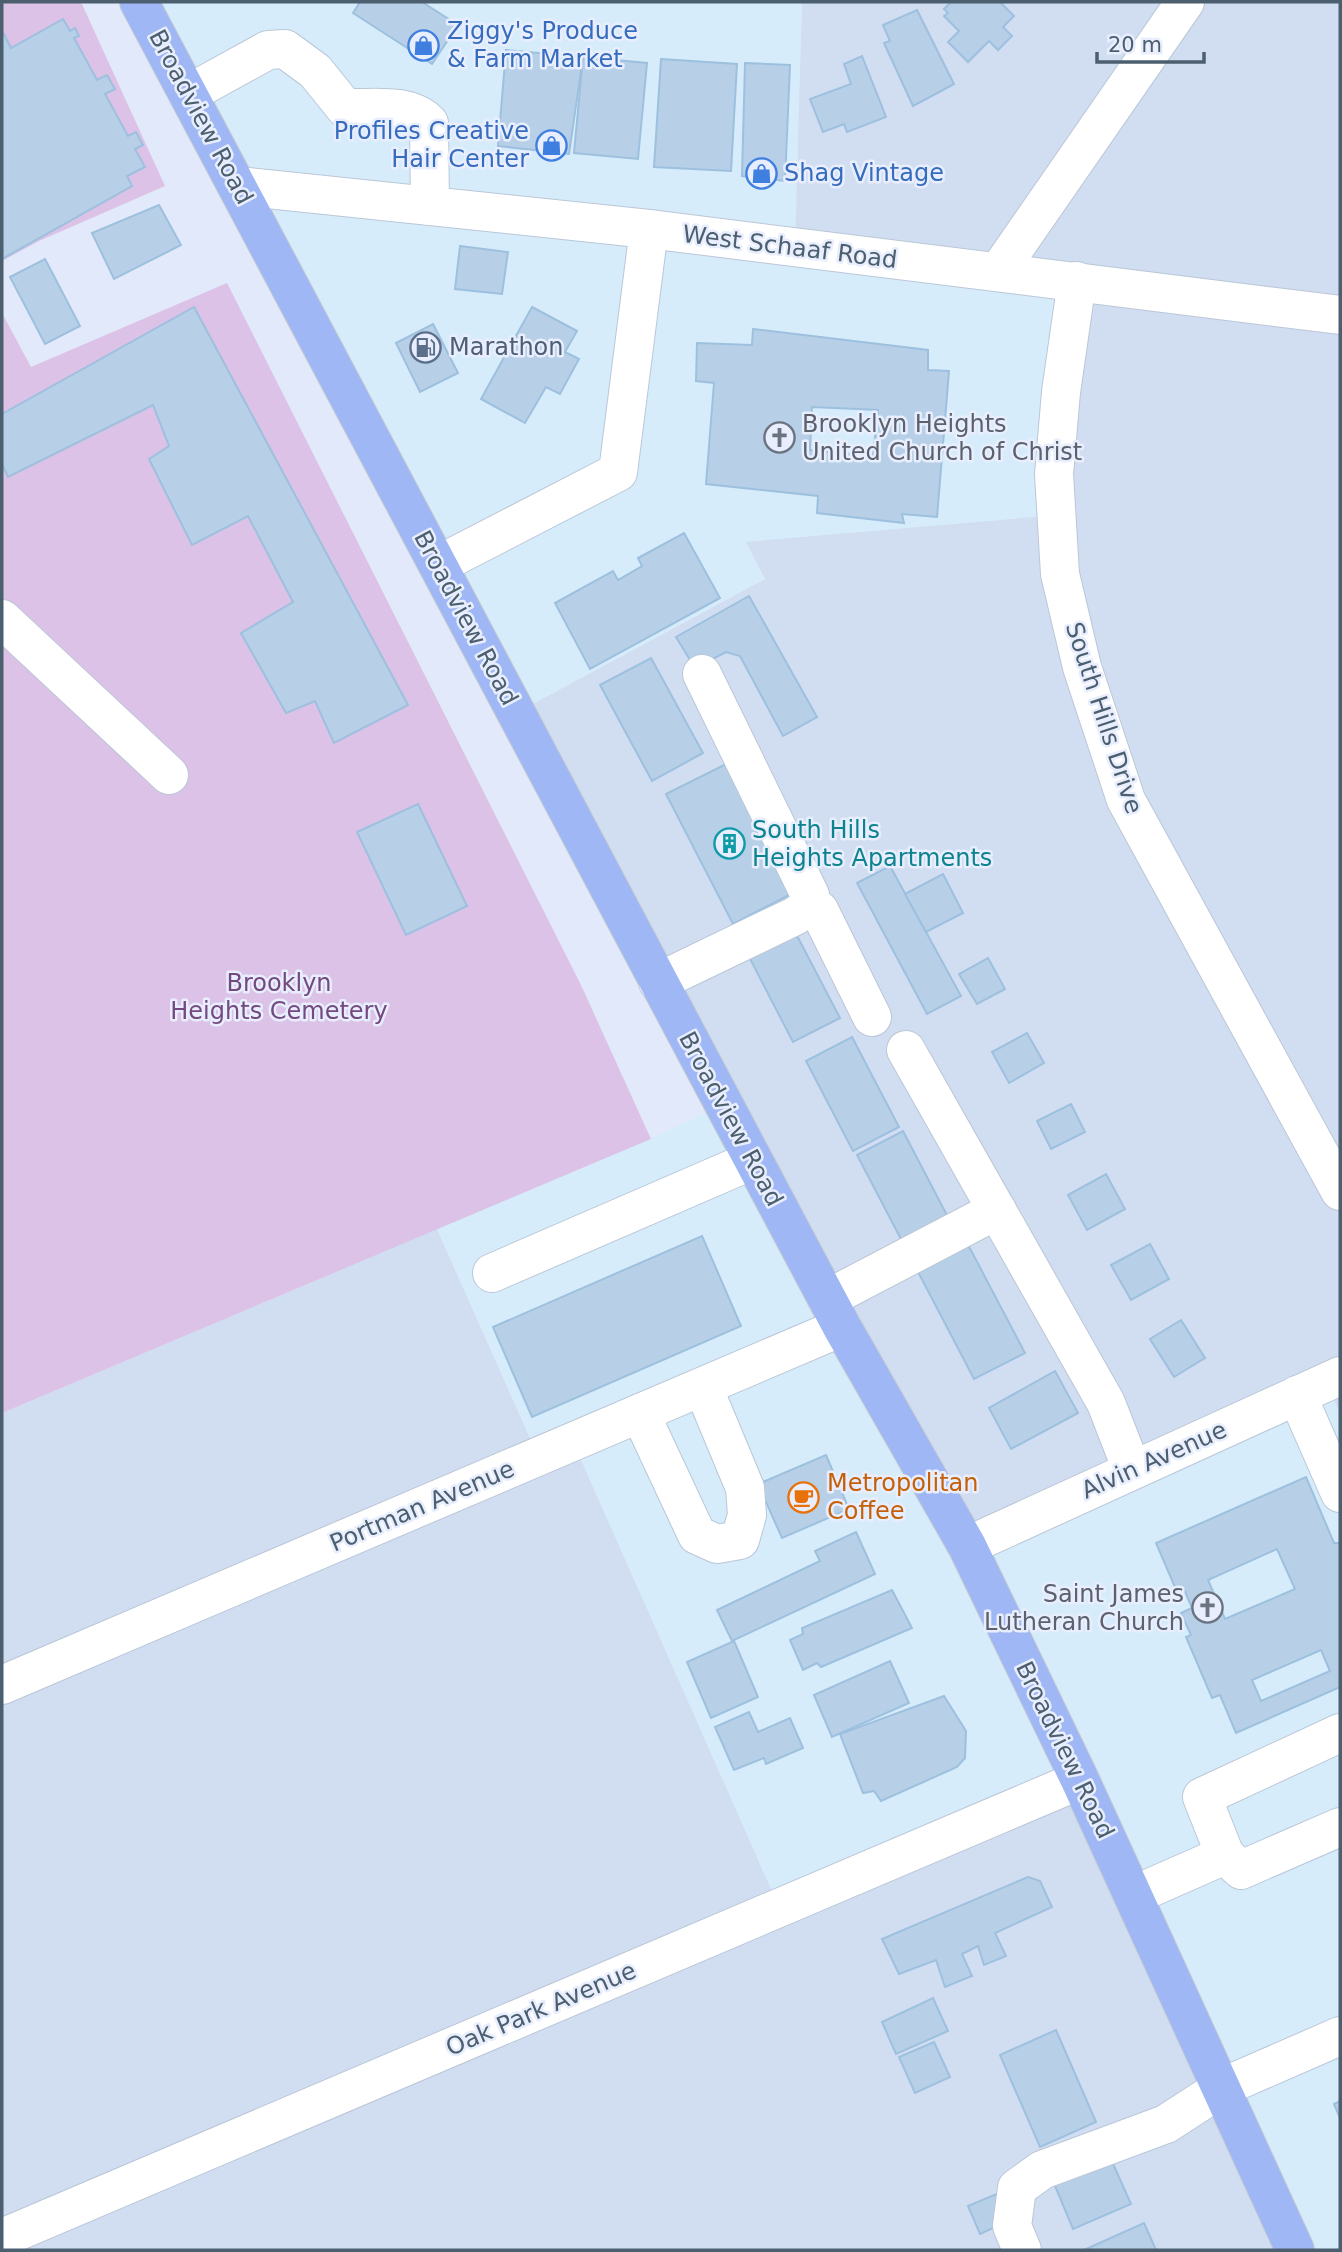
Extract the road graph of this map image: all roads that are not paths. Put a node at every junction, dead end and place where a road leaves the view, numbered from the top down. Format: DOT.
graph roads {
  1 [pos="139,2"];
  2 [pos="1185,2"];
  3 [pos="188,94"];
  4 [pos="239,186"];
  5 [pos="430,206"];
  6 [pos="649,229"];
  7 [pos="998,272"];
  8 [pos="1077,281"];
  9 [pos="1340,315"];
  10 [pos="438,565"];
  11 [pos="2,619"];
  12 [pos="702,674"];
  13 [pos="169,775"];
  14 [pos="810,906"];
  15 [pos="658,982"];
  16 [pos="872,1017"];
  17 [pos="906,1050"];
  18 [pos="752,1160"];
  19 [pos="1340,1191"];
  20 [pos="997,1210"];
  21 [pos="492,1273"];
  22 [pos="835,1313"];
  23 [pos="1340,1376"];
  24 [pos="703,1387"];
  25 [pos="1297,1395"];
  26 [pos="640,1413"];
  27 [pos="1132,1471"];
  28 [pos="1340,1493"];
  29 [pos="967,1546"];
  30 [pos="2,1685"];
  31 [pos="1340,1733"];
  32 [pos="1080,1780"];
  33 [pos="1340,1827"];
  34 [pos="1225,1855"];
  35 [pos="1134,1895"];
  36 [pos="1340,2036"];
  37 [pos="1223,2087"];
  38 [pos="2,2238"];
  39 [pos="1022,2250"];
  40 [pos="1295,2250"];
  1 -- 3 [label="main road, Broadview Road"];
  2 -- 7 [label="street"];
  3 -- 4 [label="main road, Broadview Road"];
  3 -- 5 [label="street"];
  4 -- 5 [label="street, West Schaaf Road"];
  4 -- 10 [label="main road, Broadview Road"];
  5 -- 6 [label="street, West Schaaf Road"];
  6 -- 7 [label="street, West Schaaf Road"];
  6 -- 10 [label="street"];
  7 -- 8 [label="street, West Schaaf Road"];
  8 -- 9 [label="street, West Schaaf Road"];
  8 -- 19 [label="street, South Hills Drive"];
  10 -- 15 [label="main road, Broadview Road"];
  11 -- 13 [label="street"];
  12 -- 14 [label="street"];
  14 -- 15 [label="street"];
  14 -- 16 [label="street"];
  15 -- 18 [label="main road, Broadview Road"];
  17 -- 20 [label="street"];
  18 -- 21 [label="street"];
  18 -- 22 [label="main road, Broadview Road"];
  20 -- 22 [label="street, Portman Avenue"];
  20 -- 27 [label="street"];
  22 -- 24 [label="street, Portman Avenue"];
  22 -- 29 [label="main road, Broadview Road"];
  23 -- 25 [label="street, Alvin Avenue"];
  24 -- 26 [label="street, Portman Avenue"];
  24 -- 26 [label="street"];
  25 -- 27 [label="street, Alvin Avenue"];
  25 -- 28 [label="street"];
  26 -- 30 [label="street, Portman Avenue"];
  27 -- 29 [label="street, Alvin Avenue"];
  29 -- 32 [label="main road, Broadview Road"];
  31 -- 34 [label="street"];
  32 -- 35 [label="main road, Broadview Road"];
  32 -- 38 [label="street, Oak Park Avenue"];
  33 -- 34 [label="street"];
  34 -- 35 [label="street"];
  35 -- 37 [label="main road, Broadview Road"];
  36 -- 37 [label="street"];
  37 -- 39 [label="street"];
  37 -- 40 [label="main road, Broadview Road"];
}
